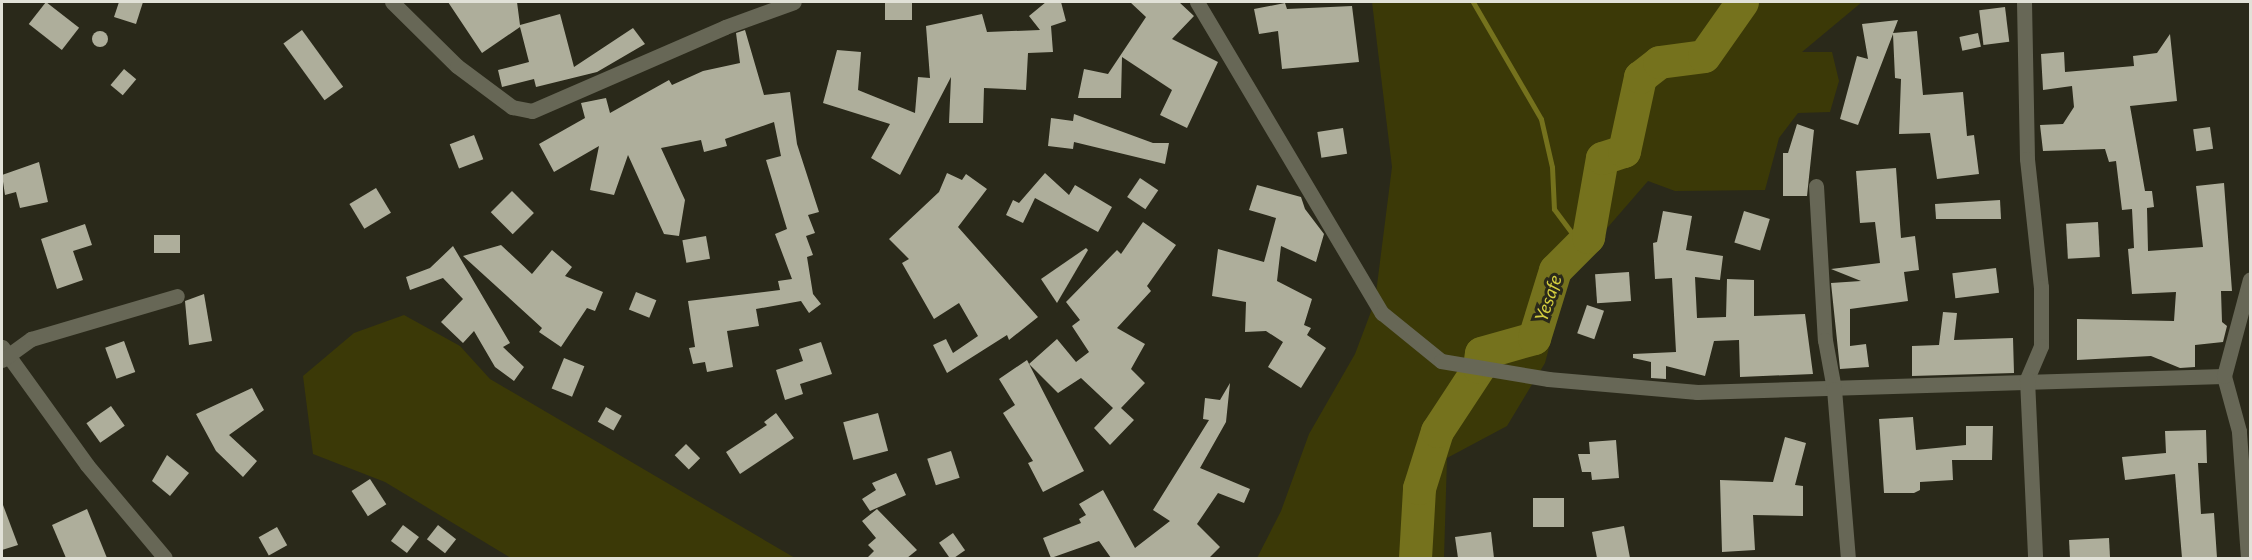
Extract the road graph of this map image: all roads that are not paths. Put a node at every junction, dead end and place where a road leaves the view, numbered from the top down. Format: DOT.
graph roads {
  1 [pos="392,2"];
  2 [pos="794,2"];
  3 [pos="1197,2"];
  4 [pos="2025,2"];
  5 [pos="1816,186"];
  6 [pos="2250,279"];
  7 [pos="177,296"];
  8 [pos="3,354"];
  9 [pos="2224,376"];
  10 [pos="2027,380"];
  11 [pos="1834,389"];
  12 [pos="165,558"];
  13 [pos="1848,558"];
  14 [pos="2035,558"];
  15 [pos="2248,558"];
  1 -- 2 [label="street"];
  3 -- 11 [label="street"];
  4 -- 10 [label="street"];
  5 -- 11 [label="street"];
  6 -- 9 [label="street"];
  7 -- 8 [label="street"];
  8 -- 12 [label="street"];
  9 -- 10 [label="street"];
  9 -- 15 [label="street"];
  10 -- 11 [label="street"];
  10 -- 14 [label="street"];
  11 -- 13 [label="street"];
}
